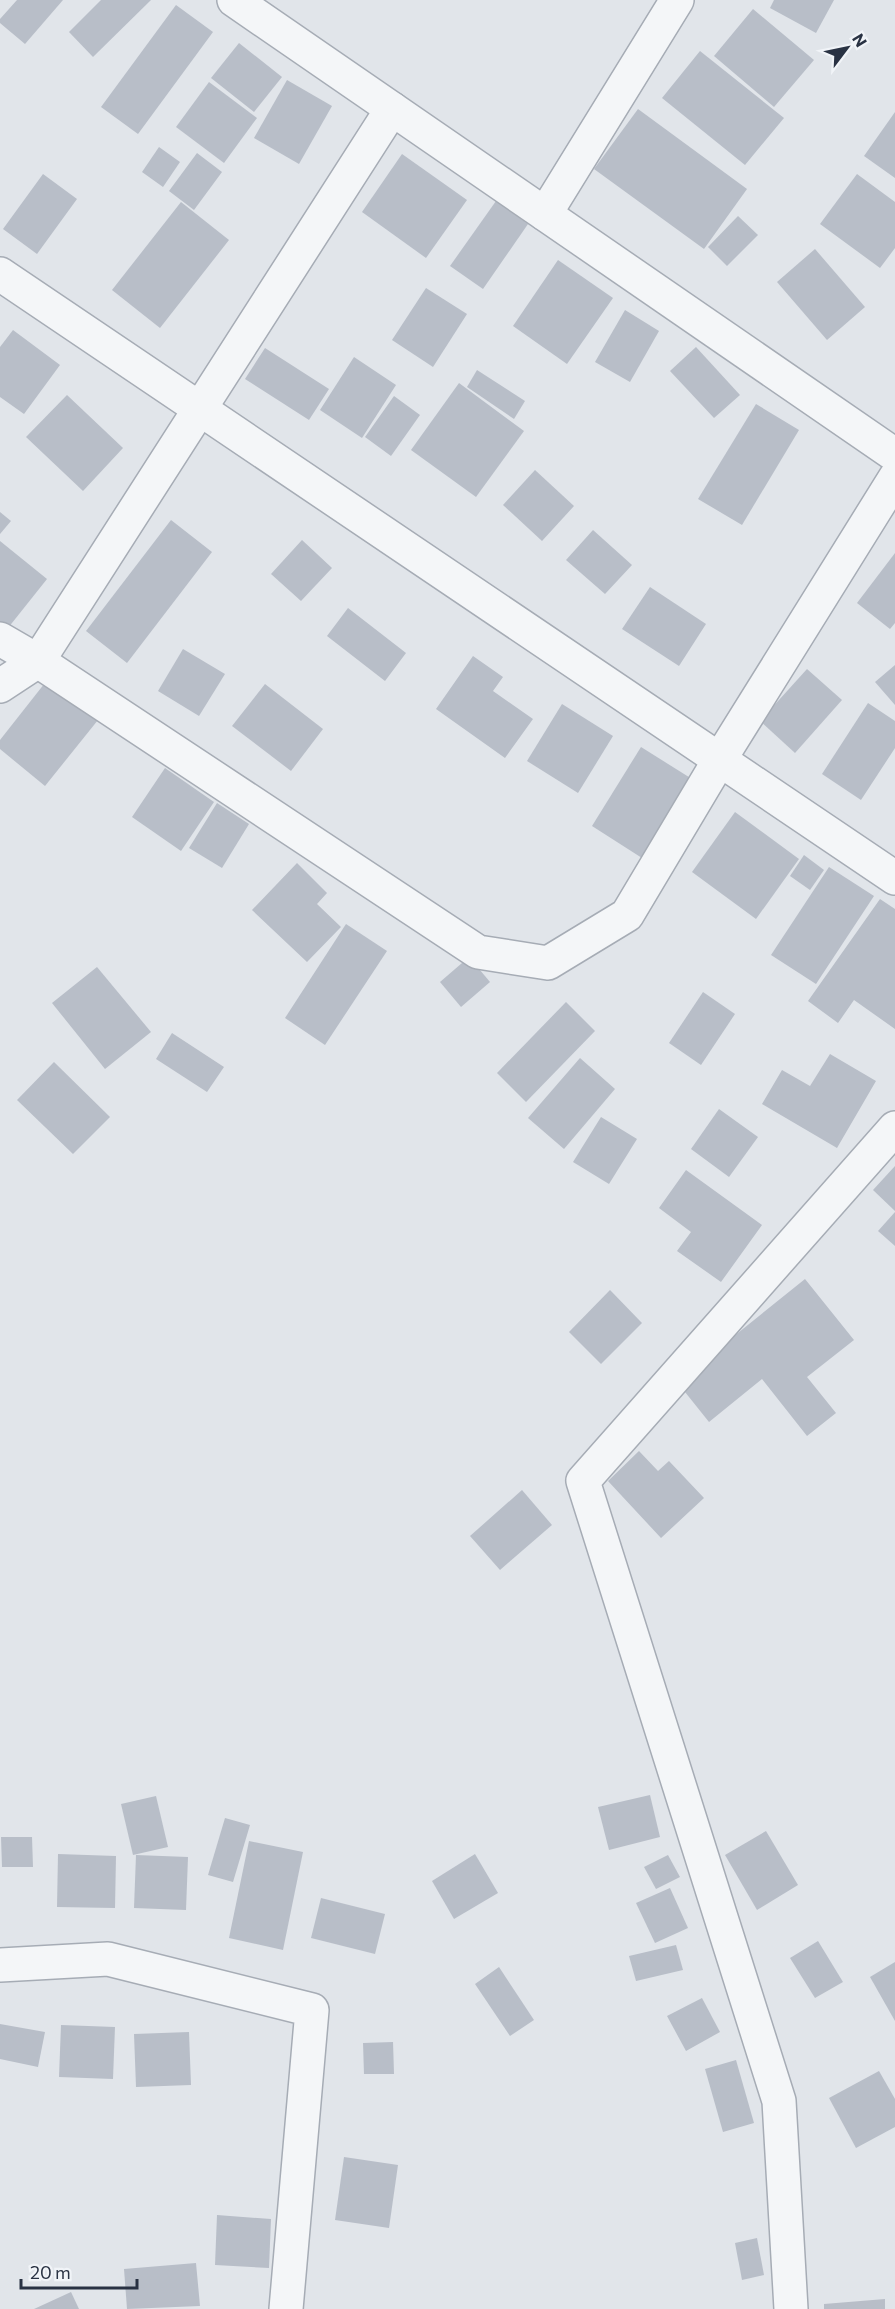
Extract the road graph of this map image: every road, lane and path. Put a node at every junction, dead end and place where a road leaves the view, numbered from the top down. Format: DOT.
graph roads {
  1 [pos="234,0"];
  2 [pos="678,0"];
  3 [pos="392,109"];
  4 [pos="544,214"];
  5 [pos="0,274"];
  6 [pos="199,409"];
  7 [pos="895,455"];
  8 [pos="895,478"];
  9 [pos="0,639"];
  10 [pos="38,661"];
  11 [pos="0,686"];
  12 [pos="720,759"];
  13 [pos="895,878"];
  14 [pos="895,1128"];
  15 [pos="0,1965"];
  16 [pos="286,2309"];
  17 [pos="791,2309"];
  1 -- 3 [label="street"];
  2 -- 4 [label="street"];
  3 -- 4 [label="street"];
  3 -- 6 [label="street"];
  4 -- 7 [label="street"];
  5 -- 6 [label="street"];
  6 -- 10 [label="street"];
  6 -- 12 [label="street"];
  8 -- 12 [label="street"];
  9 -- 10 [label="street"];
  10 -- 11 [label="street"];
  10 -- 12 [label="street"];
  12 -- 13 [label="street"];
  14 -- 17 [label="street"];
  15 -- 16 [label="street"];
}
